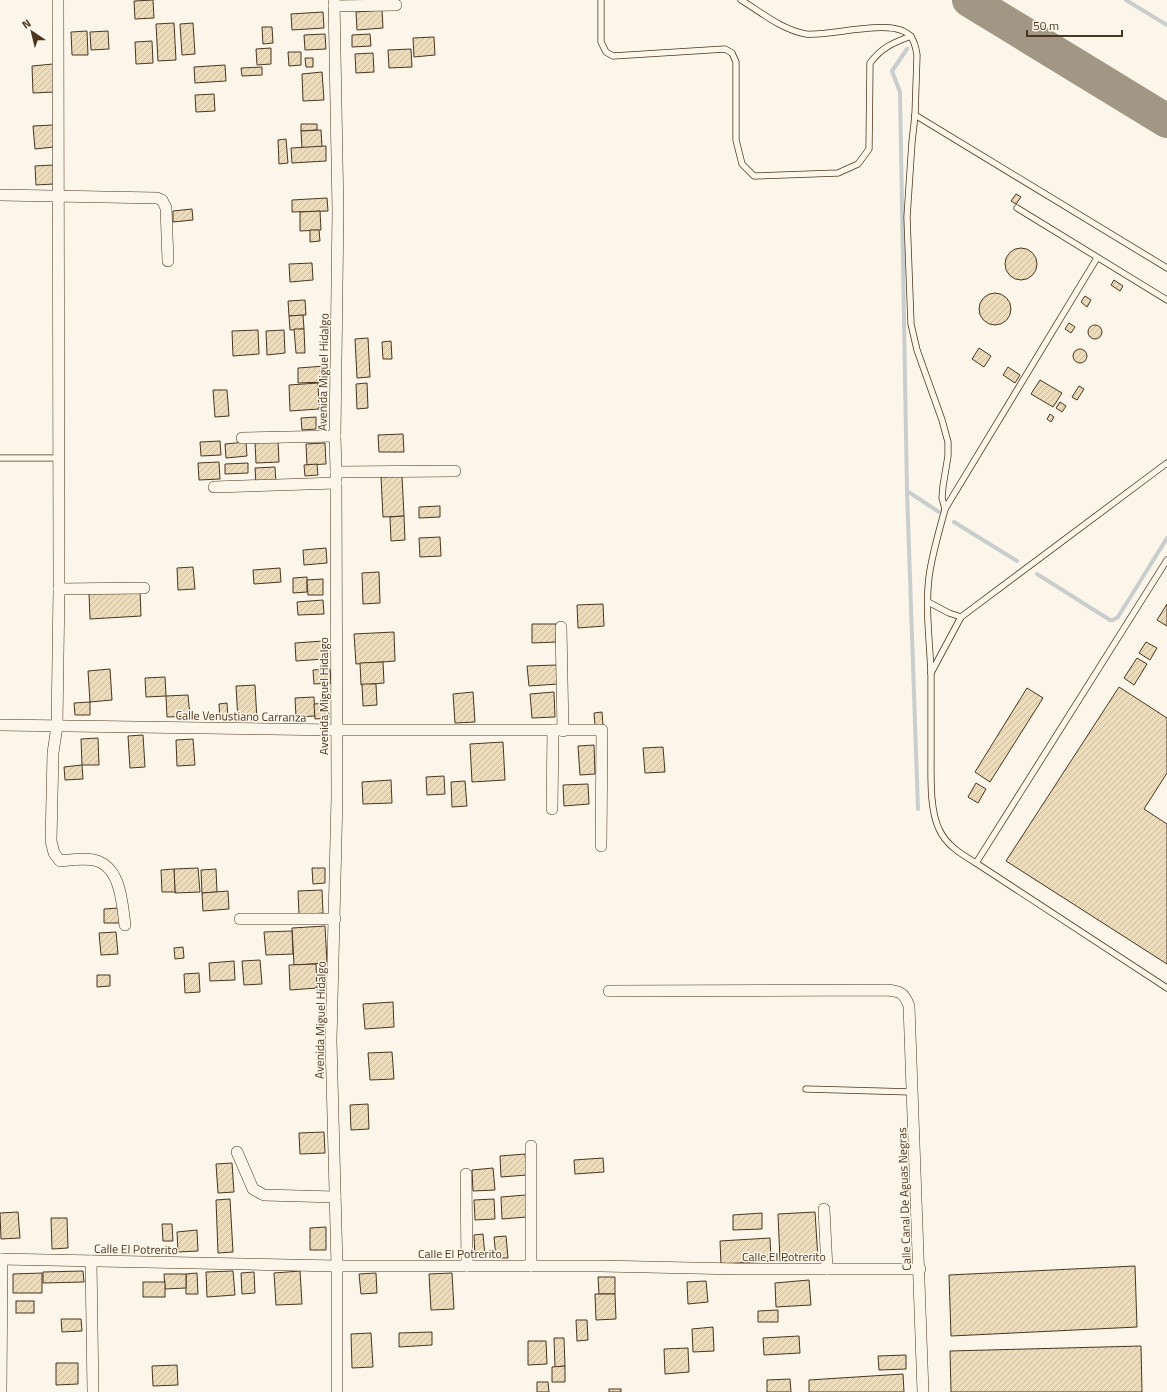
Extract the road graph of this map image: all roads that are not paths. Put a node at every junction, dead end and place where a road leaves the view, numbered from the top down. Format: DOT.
graph roads {
  1 [pos="58,0"];
  2 [pos="601,0"];
  3 [pos="741,0"];
  4 [pos="334,3"];
  5 [pos="396,4"];
  6 [pos="911,36"];
  7 [pos="915,115"];
  8 [pos="0,195"];
  9 [pos="58,196"];
  10 [pos="1017,208"];
  11 [pos="1097,258"];
  12 [pos="168,261"];
  13 [pos="1167,268"];
  14 [pos="1167,300"];
  15 [pos="335,436"];
  16 [pos="242,438"];
  17 [pos="0,458"];
  18 [pos="59,458"];
  19 [pos="1167,463"];
  20 [pos="455,470"];
  21 [pos="336,478"];
  22 [pos="214,487"];
  23 [pos="945,509"];
  24 [pos="1167,560"];
  25 [pos="144,588"];
  26 [pos="59,589"];
  27 [pos="928,602"];
  28 [pos="961,617"];
  29 [pos="561,627"];
  30 [pos="931,674"];
  31 [pos="0,725"];
  32 [pos="57,726"];
  33 [pos="336,730"];
  34 [pos="558,730"];
  35 [pos="552,809"];
  36 [pos="601,846"];
  37 [pos="976,864"];
  38 [pos="240,919"];
  39 [pos="335,919"];
  40 [pos="125,925"];
  41 [pos="1167,988"];
  42 [pos="608,991"];
  43 [pos="806,1089"];
  44 [pos="913,1092"];
  45 [pos="531,1146"];
  46 [pos="237,1152"];
  47 [pos="466,1174"];
  48 [pos="335,1197"];
  49 [pos="824,1209"];
  50 [pos="1,1259"];
  51 [pos="91,1261"];
  52 [pos="337,1266"];
  53 [pos="467,1266"];
  54 [pos="531,1266"];
  55 [pos="827,1269"];
  56 [pos="920,1269"];
  57 [pos="1,1392"];
  58 [pos="93,1392"];
  59 [pos="337,1392"];
  60 [pos="923,1392"];
  1 -- 9 [label="street"];
  2 -- 6 [label="lane"];
  3 -- 6 [label="lane"];
  4 -- 5 [label="street"];
  4 -- 15 [label="street, Avenida Miguel Hidalgo"];
  6 -- 7 [label="lane"];
  7 -- 13 [label="lane"];
  7 -- 23 [label="lane"];
  8 -- 9 [label="street"];
  9 -- 12 [label="street"];
  9 -- 18 [label="street"];
  10 -- 11 [label="lane"];
  11 -- 14 [label="lane"];
  11 -- 23 [label="lane"];
  15 -- 16 [label="street"];
  15 -- 21 [label="street, Avenida Miguel Hidalgo"];
  17 -- 18 [label="lane"];
  18 -- 26 [label="street"];
  19 -- 28 [label="lane"];
  20 -- 21 [label="street"];
  21 -- 22 [label="street"];
  21 -- 33 [label="street, Avenida Miguel Hidalgo"];
  23 -- 27 [label="lane"];
  24 -- 37 [label="lane"];
  25 -- 26 [label="street"];
  26 -- 32 [label="street"];
  27 -- 28 [label="lane"];
  27 -- 30 [label="lane"];
  28 -- 30 [label="lane"];
  29 -- 34 [label="street"];
  30 -- 37 [label="lane"];
  31 -- 32 [label="street, Calle Venustiano Carranza"];
  32 -- 33 [label="street, Calle Venustiano Carranza"];
  32 -- 40 [label="street"];
  33 -- 34 [label="street, Calle Venustiano Carranza"];
  33 -- 39 [label="street, Avenida Miguel Hidalgo"];
  34 -- 35 [label="street"];
  34 -- 36 [label="street, Calle Venustiano Carranza"];
  37 -- 41 [label="lane"];
  38 -- 39 [label="street"];
  39 -- 48 [label="street, Avenida Miguel Hidalgo"];
  42 -- 44 [label="street, Calle Canal De Aguas Negras"];
  43 -- 44 [label="lane"];
  44 -- 56 [label="street, Calle Canal De Aguas Negras"];
  45 -- 54 [label="street"];
  46 -- 48 [label="street"];
  47 -- 53 [label="street"];
  48 -- 52 [label="street, Avenida Miguel Hidalgo"];
  49 -- 55 [label="street"];
  50 -- 51 [label="street, Calle El Potrerito"];
  50 -- 57 [label="street"];
  51 -- 52 [label="street, Calle El Potrerito"];
  51 -- 58 [label="street"];
  52 -- 53 [label="street, Calle El Potrerito"];
  52 -- 59 [label="street, Avenida Miguel Hidalgo"];
  53 -- 54 [label="street, Calle El Potrerito"];
  54 -- 55 [label="street, Calle El Potrerito"];
  55 -- 56 [label="street, Calle El Potrerito"];
  56 -- 60 [label="street, Calle Canal De Aguas Negras"];
}
